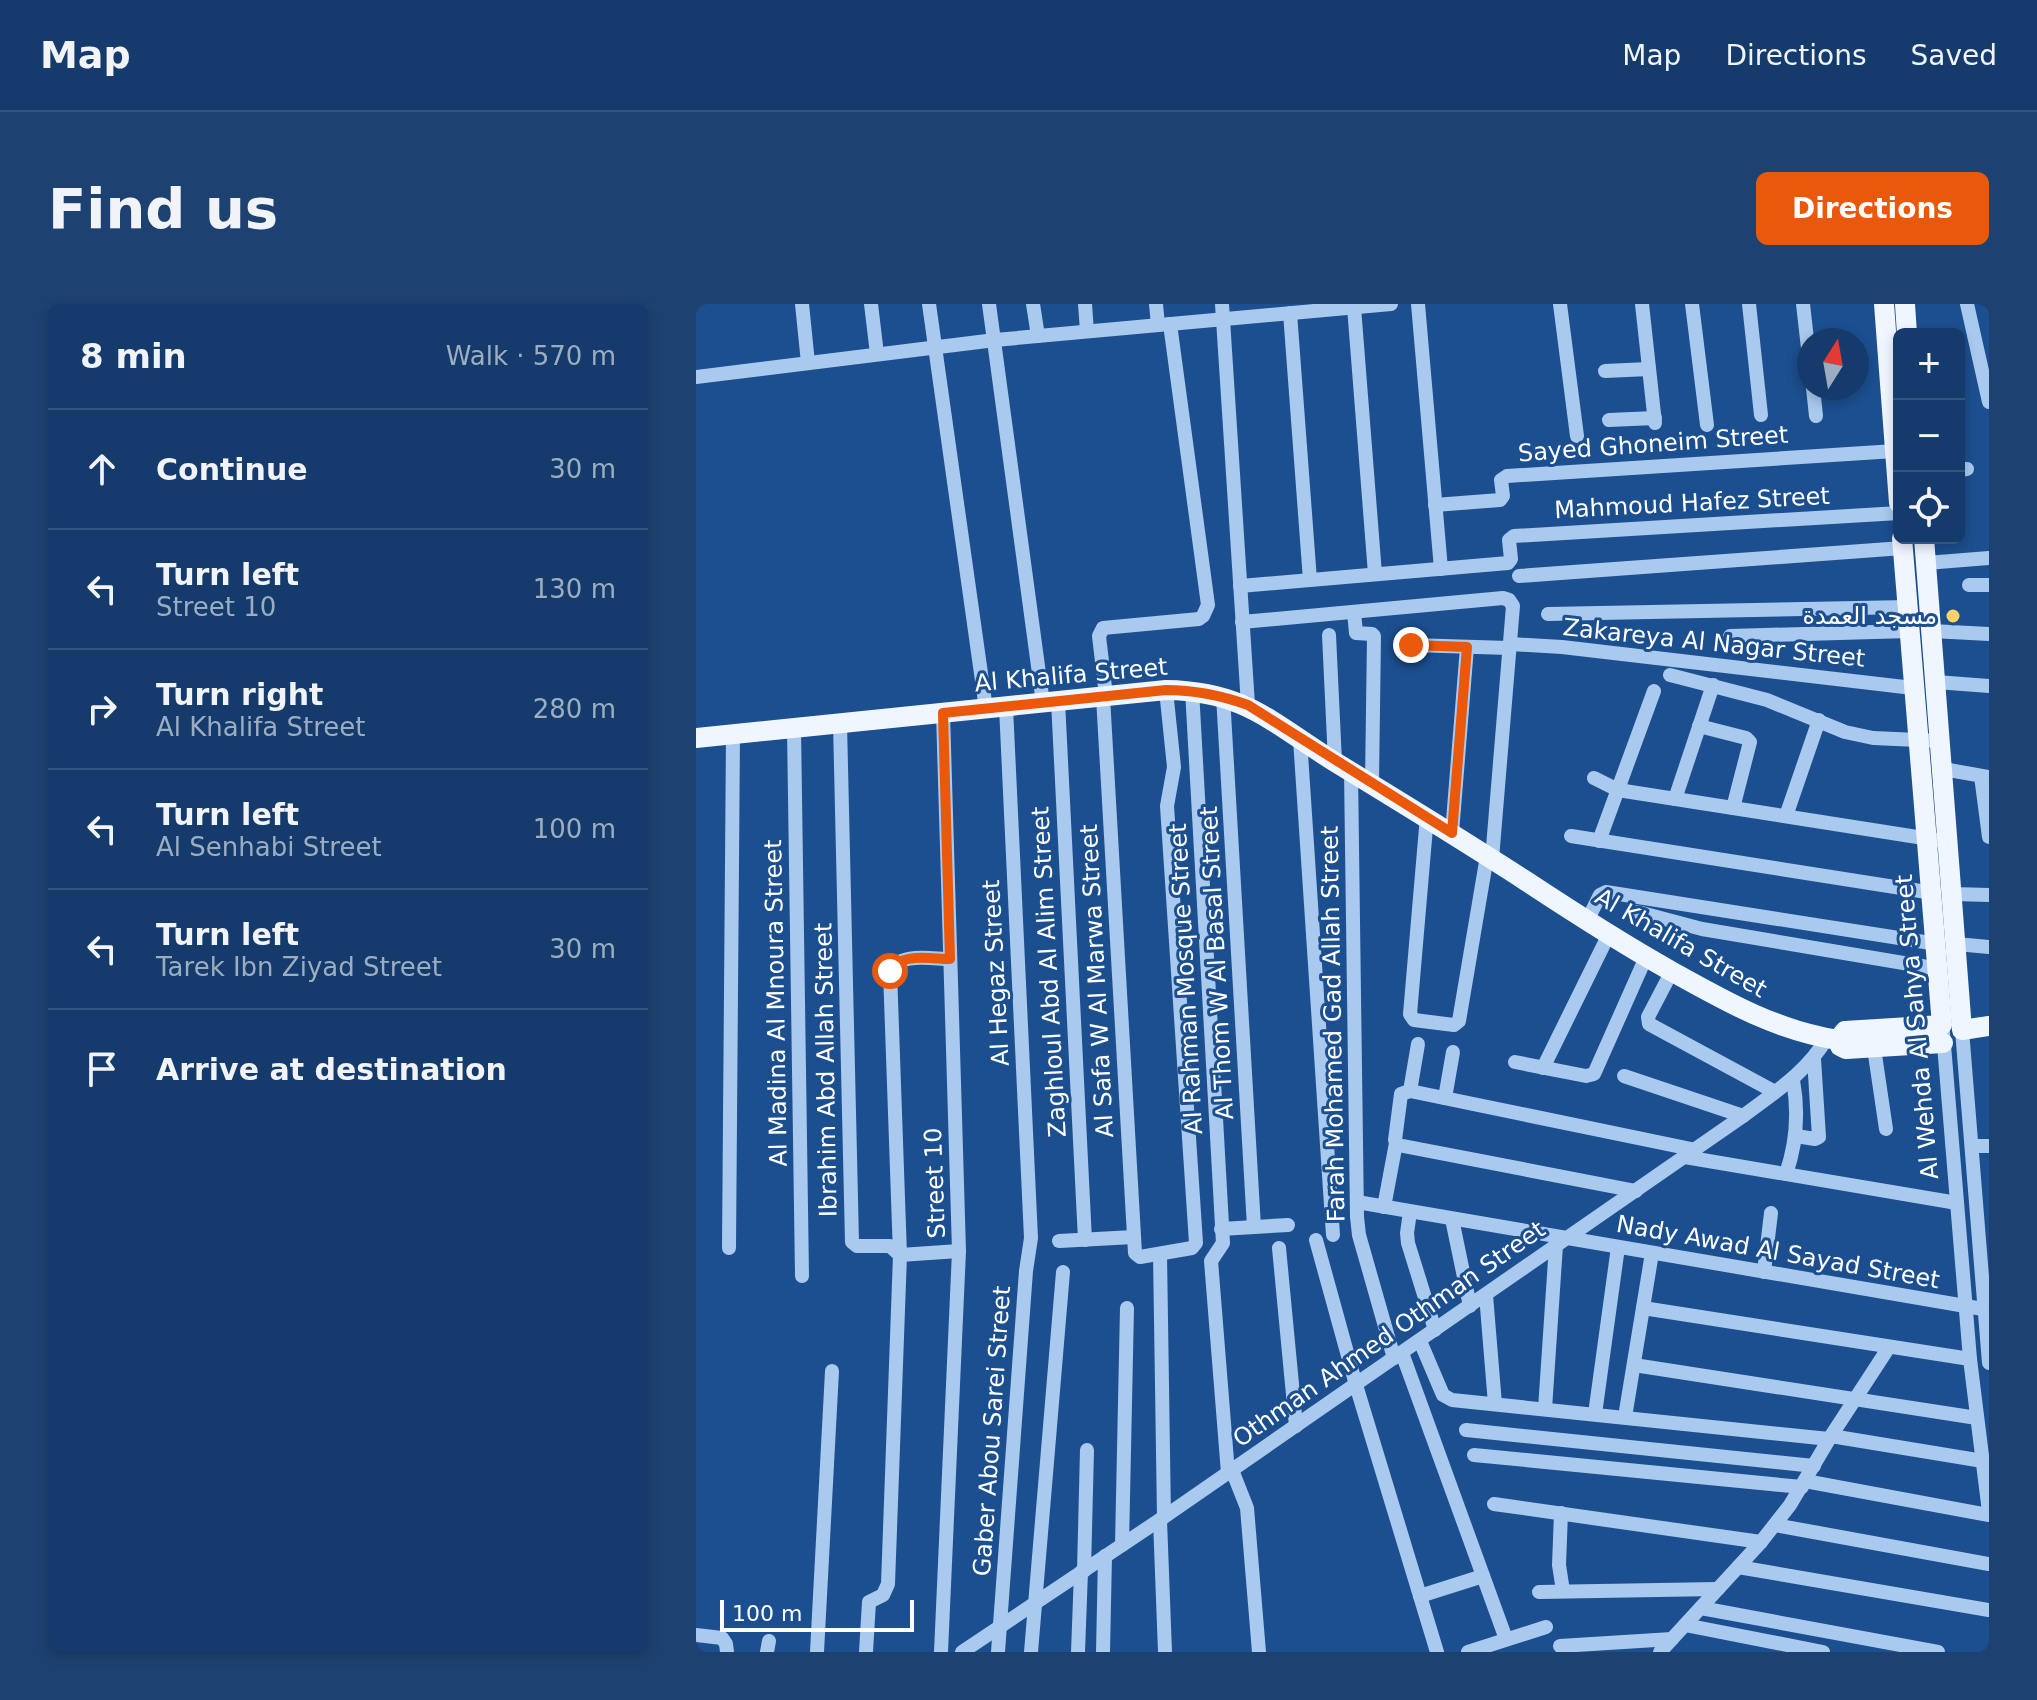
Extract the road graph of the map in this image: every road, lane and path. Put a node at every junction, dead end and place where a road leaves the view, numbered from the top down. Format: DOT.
graph roads {
  1 [pos="802,304"];
  2 [pos="871,304"];
  3 [pos="929,304"];
  4 [pos="989,304"];
  5 [pos="1033,304"];
  6 [pos="1085,304"];
  7 [pos="1156,304"];
  8 [pos="1391,304"];
  9 [pos="1418,304"];
  10 [pos="1560,304"];
  11 [pos="1642,304"];
  12 [pos="1692,304"];
  13 [pos="1749,304"];
  14 [pos="1803,304"];
  15 [pos="1884,304"];
  16 [pos="1905,304"];
  17 [pos="1967,304"];
  18 [pos="1358,306"];
  19 [pos="1223,311"];
  20 [pos="1290,313"];
  21 [pos="1164,324"];
  22 [pos="1806,328"];
  23 [pos="1907,328"];
  24 [pos="1087,331"];
  25 [pos="1038,336"];
  26 [pos="995,340"];
  27 [pos="934,347"];
  28 [pos="877,354"];
  29 [pos="808,363"];
  30 [pos="1649,369"];
  31 [pos="1605,371"];
  32 [pos="696,377"];
  33 [pos="1988,397"];
  34 [pos="1814,400"];
  35 [pos="1893,411"];
  36 [pos="1761,415"];
  37 [pos="1816,416"];
  38 [pos="1609,420"];
  39 [pos="1707,425"];
  40 [pos="1577,436"];
  41 [pos="1893,459"];
  42 [pos="1435,505"];
  43 [pos="1893,513"];
  44 [pos="1893,544"];
  45 [pos="1903,544"];
  46 [pos="1924,544"];
  47 [pos="1989,558"];
  48 [pos="1926,563"];
  49 [pos="1441,569"];
  50 [pos="1375,574"];
  51 [pos="1519,576"];
  52 [pos="1310,580"];
  53 [pos="1969,585"];
  54 [pos="1989,585"];
  55 [pos="1240,586"];
  56 [pos="1908,607"];
  57 [pos="1354,612"];
  58 [pos="1548,614"];
  59 [pos="1242,622"];
  60 [pos="1910,631"];
  61 [pos="1932,631"];
  62 [pos="1989,634"];
  63 [pos="1329,635"];
  64 [pos="1730,636"];
  65 [pos="1411,645"];
  66 [pos="1510,646"];
  67 [pos="1467,647"];
  68 [pos="1670,675"];
  69 [pos="1936,682"];
  70 [pos="1713,685"];
  71 [pos="1989,686"];
  72 [pos="1913,688"];
  73 [pos="1166,690"];
  74 [pos="1192,690"];
  75 [pos="1654,691"];
  76 [pos="1223,696"];
  77 [pos="1105,697"];
  78 [pos="1050,702"];
  79 [pos="1248,705"];
  80 [pos="996,708"];
  81 [pos="943,713"];
  82 [pos="1819,720"];
  83 [pos="840,723"];
  84 [pos="1699,726"];
  85 [pos="794,728"];
  86 [pos="733,734"];
  87 [pos="696,738"];
  88 [pos="1300,739"];
  89 [pos="1918,741"];
  90 [pos="1941,741"];
  91 [pos="1343,766"];
  92 [pos="1943,769"];
  93 [pos="1985,776"];
  94 [pos="1594,778"];
  95 [pos="1372,783"];
  96 [pos="1618,790"];
  97 [pos="1675,799"];
  98 [pos="1733,808"];
  99 [pos="1427,816"];
  100 [pos="1786,816"];
  101 [pos="1452,833"];
  102 [pos="1571,836"];
  103 [pos="1989,837"];
  104 [pos="1928,840"];
  105 [pos="1599,841"];
  106 [pos="1949,842"];
  107 [pos="1490,858"];
  108 [pos="1943,894"];
  109 [pos="1989,895"];
  110 [pos="1638,912"];
  111 [pos="1587,921"];
  112 [pos="1609,934"];
  113 [pos="1989,947"];
  114 [pos="1945,952"];
  115 [pos="1646,957"];
  116 [pos="950,959"];
  117 [pos="1672,971"];
  118 [pos="1989,1026"];
  119 [pos="1949,1033"];
  120 [pos="1833,1039"];
  121 [pos="1418,1044"];
  122 [pos="1874,1048"];
  123 [pos="1453,1052"];
  124 [pos="1814,1059"];
  125 [pos="1515,1062"];
  126 [pos="1543,1068"];
  127 [pos="1624,1076"];
  128 [pos="1793,1080"];
  129 [pos="1410,1091"];
  130 [pos="1775,1092"];
  131 [pos="1445,1098"];
  132 [pos="1743,1116"];
  133 [pos="1886,1129"];
  134 [pos="1796,1136"];
  135 [pos="1396,1143"];
  136 [pos="1972,1146"];
  137 [pos="1989,1146"];
  138 [pos="1690,1154"];
  139 [pos="1786,1174"];
  140 [pos="1982,1190"];
  141 [pos="1636,1191"];
  142 [pos="1357,1202"];
  143 [pos="1957,1203"];
  144 [pos="1384,1207"];
  145 [pos="1410,1212"];
  146 [pos="1771,1213"];
  147 [pos="1452,1219"];
  148 [pos="1288,1225"];
  149 [pos="1254,1227"];
  150 [pos="1221,1229"];
  151 [pos="1333,1235"];
  152 [pos="1134,1237"];
  153 [pos="1031,1238"];
  154 [pos="1085,1240"];
  155 [pos="1316,1240"];
  156 [pos="1059,1241"];
  157 [pos="1561,1242"];
  158 [pos="1618,1247"];
  159 [pos="729,1248"];
  160 [pos="1279,1248"];
  161 [pos="1984,1248"];
  162 [pos="959,1251"];
  163 [pos="1652,1253"];
  164 [pos="1160,1254"];
  165 [pos="900,1255"];
  166 [pos="1063,1272"];
  167 [pos="1764,1272"];
  168 [pos="802,1276"];
  169 [pos="1985,1283"];
  170 [pos="1486,1295"];
  171 [pos="1470,1306"];
  172 [pos="1966,1306"];
  173 [pos="1127,1308"];
  174 [pos="1643,1308"];
  175 [pos="1983,1309"];
  176 [pos="1435,1330"];
  177 [pos="1987,1335"];
  178 [pos="1420,1341"];
  179 [pos="1889,1347"];
  180 [pos="1398,1356"];
  181 [pos="1970,1359"];
  182 [pos="1989,1363"];
  183 [pos="1634,1365"];
  184 [pos="832,1371"];
  185 [pos="1356,1385"];
  186 [pos="1855,1398"];
  187 [pos="1495,1404"];
  188 [pos="1545,1409"];
  189 [pos="1595,1414"];
  190 [pos="1625,1417"];
  191 [pos="1977,1418"];
  192 [pos="1296,1426"];
  193 [pos="1466,1430"];
  194 [pos="1830,1438"];
  195 [pos="1087,1450"];
  196 [pos="1474,1455"];
  197 [pos="1983,1461"];
  198 [pos="1814,1466"];
  199 [pos="1230,1472"];
  200 [pos="1804,1484"];
  201 [pos="1494,1504"];
  202 [pos="1989,1506"];
  203 [pos="1561,1513"];
  204 [pos="1162,1518"];
  205 [pos="1775,1525"];
  206 [pos="1761,1542"];
  207 [pos="1122,1545"];
  208 [pos="1105,1556"];
  209 [pos="1989,1564"];
  210 [pos="1738,1567"];
  211 [pos="1082,1572"];
  212 [pos="1483,1576"];
  213 [pos="1718,1589"];
  214 [pos="1563,1591"];
  215 [pos="1539,1592"];
  216 [pos="1420,1596"];
  217 [pos="1036,1603"];
  218 [pos="1701,1608"];
  219 [pos="1989,1610"];
  220 [pos="1685,1625"];
  221 [pos="999,1627"];
  222 [pos="1546,1627"];
  223 [pos="696,1635"];
  224 [pos="1506,1639"];
  225 [pos="1672,1639"];
  226 [pos="1560,1646"];
  227 [pos="727,1652"];
  228 [pos="817,1652"];
  229 [pos="866,1652"];
  230 [pos="941,1652"];
  231 [pos="962,1652"];
  232 [pos="998,1652"];
  233 [pos="1031,1652"];
  234 [pos="1078,1652"];
  235 [pos="1103,1652"];
  236 [pos="1165,1652"];
  237 [pos="1259,1652"];
  238 [pos="1437,1652"];
  239 [pos="1468,1652"];
  240 [pos="1660,1652"];
  241 [pos="1823,1652"];
  242 [pos="1938,1652"];
  1 -- 29 [label="street"];
  2 -- 28 [label="street"];
  3 -- 27 [label="street, Al Hegaz Street"];
  4 -- 26 [label="street, Zaghloul Abd Al Alim Street"];
  5 -- 25 [label="street"];
  6 -- 24 [label="street"];
  7 -- 21 [label="street"];
  8 -- 18 [label="street"];
  9 -- 42 [label="street"];
  10 -- 40 [label="street"];
  11 -- 30 [label="street"];
  12 -- 39 [label="street"];
  13 -- 36 [label="street"];
  14 -- 22 [label="street"];
  15 -- 35 [label="main road"];
  16 -- 23 [label="main road"];
  17 -- 33 [label="street"];
  18 -- 20 [label="street"];
  18 -- 50 [label="street"];
  19 -- 20 [label="street"];
  19 -- 21 [label="street"];
  19 -- 55 [label="street"];
  20 -- 52 [label="street"];
  21 -- 24 [label="street"];
  21 -- 77 [label="street, Al Safa W Al Marwa Street"];
  24 -- 25 [label="street"];
  25 -- 26 [label="street"];
  26 -- 27 [label="street"];
  26 -- 78 [label="street, Zaghloul Abd Al Alim Street"];
  27 -- 28 [label="street"];
  27 -- 80 [label="street, Al Hegaz Street"];
  28 -- 29 [label="street"];
  29 -- 32 [label="street"];
  30 -- 31 [label="street"];
  30 -- 38 [label="street"];
  34 -- 37 [label="street"];
  41 -- 42 [label="street, Sayed Ghoneim Street"];
  42 -- 49 [label="street"];
  43 -- 49 [label="street, Mahmoud Hafez Street"];
  44 -- 51 [label="street"];
  45 -- 56 [label="main road, Al Wehda Al Sahya Street"];
  46 -- 48 [label="main road, Al Wehda Al Sahya Street"];
  47 -- 48 [label="street"];
  48 -- 61 [label="main road, Al Wehda Al Sahya Street"];
  49 -- 50 [label="street"];
  50 -- 52 [label="street"];
  52 -- 55 [label="street"];
  53 -- 54 [label="street"];
  55 -- 59 [label="street"];
  56 -- 58 [label="street"];
  56 -- 60 [label="main road, Al Wehda Al Sahya Street"];
  57 -- 59 [label="street"];
  57 -- 66 [label="street"];
  57 -- 95 [label="street"];
  59 -- 79 [label="street"];
  60 -- 64 [label="street"];
  60 -- 72 [label="main road, Al Wehda Al Sahya Street"];
  61 -- 62 [label="street"];
  61 -- 69 [label="main road, Al Wehda Al Sahya Street"];
  63 -- 91 [label="street, Farah Mohamed Gad Allah Street"];
  65 -- 67 [label="street, Zakareya Al Nagar Street"];
  66 -- 67 [label="street, Zakareya Al Nagar Street"];
  66 -- 72 [label="street, Zakareya Al Nagar Street"];
  66 -- 107 [label="street"];
  67 -- 101 [label="street"];
  68 -- 70 [label="street"];
  69 -- 71 [label="street"];
  69 -- 90 [label="main road, Al Wehda Al Sahya Street"];
  70 -- 82 [label="street"];
  70 -- 84 [label="street"];
  72 -- 89 [label="main road, Al Wehda Al Sahya Street"];
  73 -- 74 [label="main road, Al Khalifa Street"];
  73 -- 77 [label="main road, Al Khalifa Street"];
  73 -- 164 [label="street"];
  74 -- 76 [label="main road, Al Khalifa Street"];
  74 -- 150 [label="street, Al Rahman Mosque Street"];
  75 -- 96 [label="street"];
  76 -- 79 [label="main road, Al Khalifa Street"];
  76 -- 149 [label="street, Al Thom W Al Basal Street"];
  77 -- 78 [label="main road, Al Khalifa Street"];
  77 -- 152 [label="street, Al Safa W Al Marwa Street"];
  78 -- 80 [label="main road, Al Khalifa Street"];
  78 -- 154 [label="street, Zaghloul Abd Al Alim Street"];
  79 -- 88 [label="main road, Al Khalifa Street"];
  80 -- 81 [label="main road, Al Khalifa Street"];
  80 -- 153 [label="street, Al Hegaz Street"];
  81 -- 83 [label="main road, Al Khalifa Street"];
  81 -- 116 [label="street, Street 10"];
  82 -- 89 [label="street"];
  82 -- 100 [label="street"];
  83 -- 85 [label="main road, Al Khalifa Street"];
  83 -- 165 [label="street, Ibrahim Abd Allah Street"];
  84 -- 97 [label="street"];
  84 -- 98 [label="street"];
  85 -- 86 [label="main road, Al Khalifa Street"];
  85 -- 168 [label="street, Al Madina Al Mnoura Street"];
  86 -- 87 [label="main road, Al Khalifa Street"];
  86 -- 159 [label="street"];
  88 -- 91 [label="main road, Al Khalifa Street"];
  88 -- 151 [label="street"];
  89 -- 90 [label="street"];
  89 -- 104 [label="main road, Al Wehda Al Sahya Street"];
  90 -- 92 [label="main road, Al Wehda Al Sahya Street"];
  91 -- 95 [label="main road, Al Khalifa Street"];
  91 -- 142 [label="street, Farah Mohamed Gad Allah Street"];
  92 -- 93 [label="street"];
  92 -- 106 [label="main road, Al Wehda Al Sahya Street"];
  93 -- 103 [label="street"];
  94 -- 96 [label="street"];
  95 -- 99 [label="main road, Al Khalifa Street"];
  96 -- 97 [label="street"];
  96 -- 105 [label="street"];
  97 -- 98 [label="street"];
  98 -- 100 [label="street"];
  99 -- 101 [label="main road, Al Khalifa Street"];
  99 -- 107 [label="street"];
  100 -- 104 [label="street"];
  101 -- 107 [label="main road, Al Khalifa Street"];
  102 -- 105 [label="street"];
  104 -- 106 [label="street"];
  104 -- 108 [label="main road, Al Wehda Al Sahya Street"];
  105 -- 108 [label="street"];
  106 -- 108 [label="main road, Al Wehda Al Sahya Street"];
  107 -- 111 [label="main road, Al Khalifa Street"];
  108 -- 109 [label="street"];
  108 -- 114 [label="main road, Al Wehda Al Sahya Street"];
  110 -- 114 [label="street"];
  111 -- 112 [label="main road, Al Khalifa Street"];
  111 -- 114 [label="street"];
  112 -- 115 [label="main road, Al Khalifa Street"];
  112 -- 126 [label="street"];
  113 -- 114 [label="street"];
  114 -- 119 [label="main road, Al Wehda Al Sahya Street"];
  115 -- 117 [label="main road, Al Khalifa Street"];
  115 -- 126 [label="street"];
  116 -- 162 [label="street, Street 10"];
  116 -- 165 [label="street"];
  117 -- 120 [label="main road, Al Khalifa Street"];
  117 -- 130 [label="street"];
  118 -- 119 [label="main road"];
  119 -- 120 [label="main road"];
  119 -- 122 [label="main road, Al Khalifa Street"];
  119 -- 136 [label="street, Al Wehda Al Sahya Street"];
  119 -- 143 [label="street, Al Wehda Al Sahya Street"];
  120 -- 122 [label="main road, Al Khalifa Street"];
  120 -- 124 [label="street, Othman Ahmed Othman Street"];
  121 -- 129 [label="street"];
  122 -- 133 [label="street"];
  123 -- 131 [label="street"];
  124 -- 128 [label="street, Othman Ahmed Othman Street"];
  124 -- 134 [label="street"];
  125 -- 126 [label="street"];
  127 -- 132 [label="street"];
  128 -- 130 [label="street, Othman Ahmed Othman Street"];
  128 -- 134 [label="street"];
  129 -- 131 [label="street"];
  129 -- 135 [label="street"];
  130 -- 132 [label="street, Othman Ahmed Othman Street"];
  131 -- 138 [label="street"];
  132 -- 138 [label="street, Othman Ahmed Othman Street"];
  134 -- 139 [label="street"];
  135 -- 141 [label="street"];
  135 -- 144 [label="street"];
  136 -- 137 [label="street"];
  136 -- 140 [label="street, Al Wehda Al Sahya Street"];
  138 -- 139 [label="street"];
  138 -- 141 [label="street, Othman Ahmed Othman Street"];
  139 -- 143 [label="street"];
  140 -- 161 [label="street, Al Wehda Al Sahya Street"];
  141 -- 157 [label="street, Othman Ahmed Othman Street"];
  142 -- 144 [label="street, Nady Awad Al Sayad Street"];
  142 -- 180 [label="street, Farah Mohamed Gad Allah Street"];
  143 -- 172 [label="street, Al Wehda Al Sahya Street"];
  144 -- 145 [label="street, Nady Awad Al Sayad Street"];
  145 -- 147 [label="street, Nady Awad Al Sayad Street"];
  145 -- 176 [label="street"];
  146 -- 167 [label="street"];
  147 -- 157 [label="street, Nady Awad Al Sayad Street"];
  147 -- 171 [label="street"];
  148 -- 149 [label="street"];
  149 -- 150 [label="street"];
  150 -- 199 [label="street, Al Rahman Mosque Street"];
  152 -- 154 [label="street"];
  152 -- 164 [label="street, Al Safa W Al Marwa Street"];
  153 -- 221 [label="street, Gaber Abou Sarei Street"];
  154 -- 156 [label="street"];
  155 -- 185 [label="street"];
  157 -- 158 [label="street, Nady Awad Al Sayad Street"];
  157 -- 170 [label="street, Othman Ahmed Othman Street"];
  157 -- 188 [label="street"];
  158 -- 163 [label="street, Nady Awad Al Sayad Street"];
  158 -- 189 [label="street"];
  160 -- 192 [label="street"];
  161 -- 169 [label="street, Al Wehda Al Sahya Street"];
  162 -- 165 [label="street"];
  162 -- 230 [label="street, Street 10"];
  163 -- 167 [label="street, Nady Awad Al Sayad Street"];
  163 -- 174 [label="street"];
  164 -- 204 [label="street"];
  165 -- 229 [label="street"];
  166 -- 217 [label="street"];
  167 -- 172 [label="street, Nady Awad Al Sayad Street"];
  169 -- 175 [label="street, Al Wehda Al Sahya Street"];
  170 -- 171 [label="street, Othman Ahmed Othman Street"];
  170 -- 187 [label="street"];
  171 -- 176 [label="street, Othman Ahmed Othman Street"];
  172 -- 175 [label="street, Nady Awad Al Sayad Street"];
  172 -- 181 [label="street, Al Wehda Al Sahya Street"];
  173 -- 207 [label="street"];
  174 -- 179 [label="street"];
  174 -- 183 [label="street"];
  175 -- 177 [label="street, Al Wehda Al Sahya Street"];
  176 -- 178 [label="street, Othman Ahmed Othman Street"];
  177 -- 182 [label="street, Al Wehda Al Sahya Street"];
  178 -- 180 [label="street, Othman Ahmed Othman Street"];
  178 -- 187 [label="street"];
  179 -- 181 [label="street"];
  179 -- 186 [label="street"];
  180 -- 185 [label="street, Othman Ahmed Othman Street"];
  180 -- 212 [label="street, Farah Mohamed Gad Allah Street"];
  181 -- 191 [label="street, Al Wehda Al Sahya Street"];
  183 -- 186 [label="street"];
  183 -- 190 [label="street"];
  184 -- 228 [label="street"];
  185 -- 192 [label="street, Othman Ahmed Othman Street"];
  185 -- 216 [label="street"];
  186 -- 191 [label="street"];
  186 -- 194 [label="street"];
  187 -- 188 [label="street"];
  188 -- 189 [label="street"];
  189 -- 190 [label="street"];
  190 -- 194 [label="street"];
  191 -- 197 [label="street, Al Wehda Al Sahya Street"];
  192 -- 199 [label="street, Othman Ahmed Othman Street"];
  193 -- 198 [label="street"];
  194 -- 197 [label="street"];
  194 -- 198 [label="street"];
  195 -- 211 [label="street"];
  196 -- 200 [label="street"];
  197 -- 202 [label="street, Al Wehda Al Sahya Street"];
  198 -- 200 [label="street"];
  199 -- 204 [label="street, Othman Ahmed Othman Street"];
  199 -- 237 [label="street"];
  200 -- 202 [label="street"];
  200 -- 205 [label="street"];
  201 -- 203 [label="street"];
  203 -- 206 [label="street"];
  203 -- 214 [label="street"];
  204 -- 207 [label="street, Othman Ahmed Othman Street"];
  204 -- 236 [label="street"];
  205 -- 206 [label="street"];
  205 -- 209 [label="street"];
  206 -- 210 [label="street"];
  207 -- 208 [label="street, Othman Ahmed Othman Street"];
  208 -- 211 [label="street, Othman Ahmed Othman Street"];
  208 -- 235 [label="street"];
  210 -- 213 [label="street"];
  210 -- 219 [label="street"];
  211 -- 217 [label="street, Othman Ahmed Othman Street"];
  211 -- 234 [label="street"];
  212 -- 216 [label="street"];
  212 -- 224 [label="street, Farah Mohamed Gad Allah Street"];
  213 -- 214 [label="street"];
  213 -- 218 [label="street"];
  214 -- 215 [label="street"];
  216 -- 238 [label="street"];
  217 -- 221 [label="street, Othman Ahmed Othman Street"];
  217 -- 233 [label="street"];
  218 -- 220 [label="street"];
  218 -- 242 [label="street"];
  220 -- 225 [label="street"];
  220 -- 241 [label="street"];
  221 -- 231 [label="street, Othman Ahmed Othman Street"];
  221 -- 232 [label="street, Gaber Abou Sarei Street"];
  222 -- 224 [label="street"];
  223 -- 227 [label="street"];
  224 -- 239 [label="street"];
  225 -- 226 [label="street"];
  225 -- 240 [label="street"];
}
